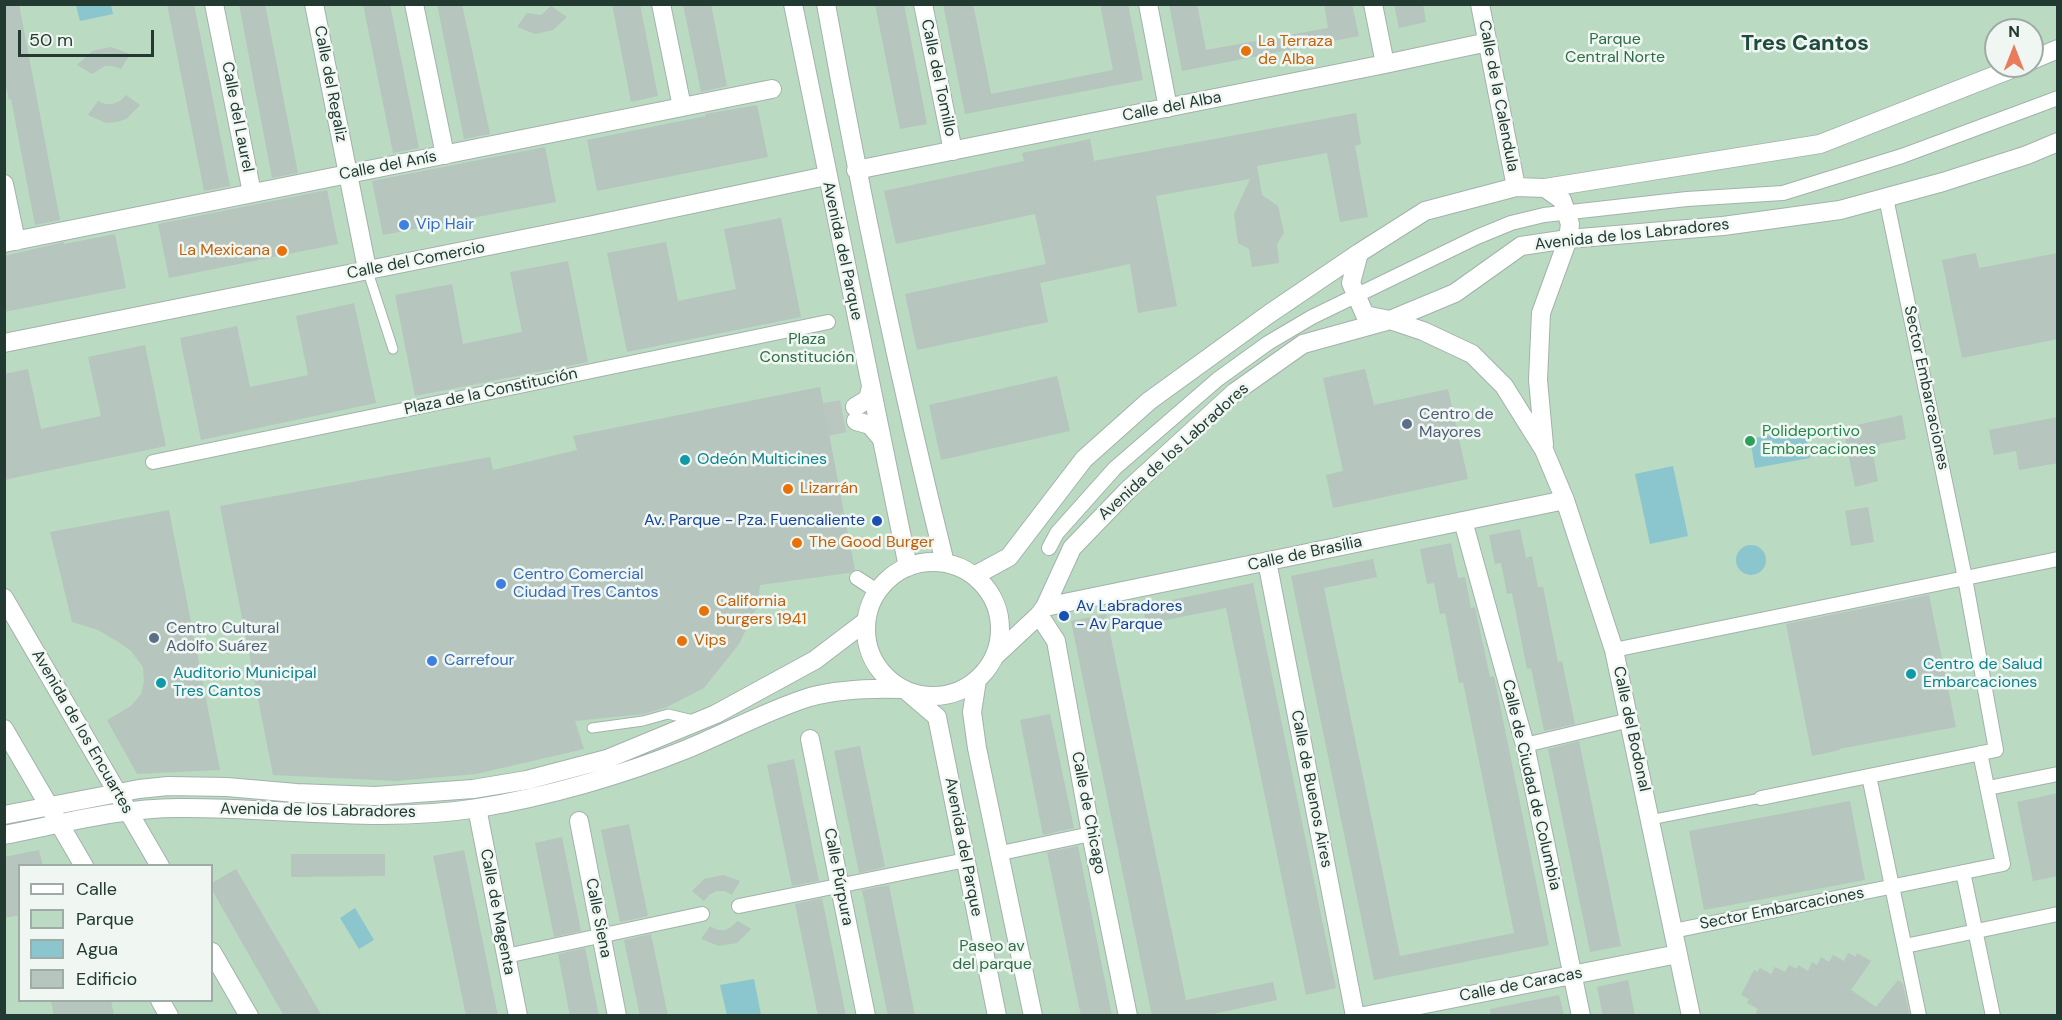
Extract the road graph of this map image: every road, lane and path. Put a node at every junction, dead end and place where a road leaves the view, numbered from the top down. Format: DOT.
graph roads {
  1 [pos="214,4"];
  2 [pos="314,4"];
  3 [pos="414,4"];
  4 [pos="661,4"];
  5 [pos="793,4"];
  6 [pos="826,4"];
  7 [pos="923,4"];
  8 [pos="1148,4"];
  9 [pos="1373,4"];
  10 [pos="1480,4"];
  11 [pos="1488,42"];
  12 [pos="2058,49"];
  13 [pos="2044,55"];
  14 [pos="1385,64"];
  15 [pos="1988,78"];
  16 [pos="772,89"];
  17 [pos="2058,98"];
  18 [pos="682,107"];
  19 [pos="1168,108"];
  20 [pos="2058,142"];
  21 [pos="953,151"];
  22 [pos="445,155"];
  23 [pos="2027,155"];
  24 [pos="2058,156"];
  25 [pos="856,170"];
  26 [pos="348,174"];
  27 [pos="826,176"];
  28 [pos="4,184"];
  29 [pos="1516,187"];
  30 [pos="1545,188"];
  31 [pos="252,193"];
  32 [pos="1886,198"];
  33 [pos="1566,212"];
  34 [pos="1568,239"];
  35 [pos="10,242"];
  36 [pos="1359,253"];
  37 [pos="367,269"];
  38 [pos="1356,295"];
  39 [pos="1390,320"];
  40 [pos="828,322"];
  41 [pos="4,343"];
  42 [pos="393,349"];
  43 [pos="871,387"];
  44 [pos="881,438"];
  45 [pos="1544,450"];
  46 [pos="153,462"];
  47 [pos="1565,500"];
  48 [pos="1463,521"];
  49 [pos="1049,548"];
  50 [pos="2058,559"];
  51 [pos="1267,561"];
  52 [pos="945,563"];
  53 [pos="908,567"];
  54 [pos="974,576"];
  55 [pos="857,578"];
  56 [pos="1965,578"];
  57 [pos="878,591"];
  58 [pos="4,598"];
  59 [pos="1042,611"];
  60 [pos="866,622"];
  61 [pos="1614,650"];
  62 [pos="995,656"];
  63 [pos="977,680"];
  64 [pos="905,690"];
  65 [pos="1630,720"];
  66 [pos="698,722"];
  67 [pos="592,728"];
  68 [pos="4,729"];
  69 [pos="810,738"];
  70 [pos="1526,746"];
  71 [pos="1980,753"];
  72 [pos="2058,774"];
  73 [pos="1869,776"];
  74 [pos="1988,788"];
  75 [pos="117,794"];
  76 [pos="1761,798"];
  77 [pos="50,806"];
  78 [pos="477,808"];
  79 [pos="127,811"];
  80 [pos="4,815"];
  81 [pos="1650,820"];
  82 [pos="579,821"];
  83 [pos="60,824"];
  84 [pos="1091,834"];
  85 [pos="4,835"];
  86 [pos="1001,853"];
  87 [pos="966,860"];
  88 [pos="83,864"];
  89 [pos="159,864"];
  90 [pos="1963,872"];
  91 [pos="840,886"];
  92 [pos="1892,886"];
  93 [pos="739,906"];
  94 [pos="2058,914"];
  95 [pos="702,915"];
  96 [pos="1672,931"];
  97 [pos="1975,931"];
  98 [pos="601,936"];
  99 [pos="1905,946"];
  100 [pos="213,954"];
  101 [pos="1678,954"];
  102 [pos="506,956"];
  103 [pos="1573,975"];
  104 [pos="161,1002"];
  105 [pos="169,1016"];
  106 [pos="249,1016"];
  107 [pos="518,1016"];
  108 [pos="617,1016"];
  109 [pos="866,1016"];
  110 [pos="997,1016"];
  111 [pos="1033,1016"];
  112 [pos="1128,1016"];
  113 [pos="1355,1016"];
  114 [pos="1364,1016"];
  115 [pos="1581,1016"];
  116 [pos="1691,1016"];
  117 [pos="1919,1016"];
  118 [pos="1993,1016"];
  1 -- 31 [label="street, Calle del Laurel"];
  2 -- 26 [label="street, Calle del Regaliz"];
  3 -- 22 [label="street"];
  4 -- 18 [label="street"];
  5 -- 27 [label="street, Avenida del Parque"];
  6 -- 25 [label="street, Avenida del Parque"];
  7 -- 21 [label="street, Calle del Tomillo"];
  8 -- 19 [label="street"];
  9 -- 14 [label="street"];
  10 -- 11 [label="street, Calle de la Calendula"];
  11 -- 14 [label="street, Calle del Alba"];
  11 -- 29 [label="street, Calle de la Calendula"];
  12 -- 13 [label="street"];
  14 -- 19 [label="street, Calle del Alba"];
  15 -- 30 [label="street"];
  16 -- 18 [label="street, Calle del Anís"];
  17 -- 33 [label="street"];
  18 -- 22 [label="street, Calle del Anís"];
  19 -- 21 [label="street, Calle del Alba"];
  20 -- 23 [label="street, Avenida de los Labradores"];
  21 -- 25 [label="street, Calle del Alba"];
  22 -- 26 [label="street, Calle del Anís"];
  23 -- 24 [label="street"];
  23 -- 32 [label="street, Avenida de los Labradores"];
  25 -- 52 [label="street, Avenida del Parque"];
  26 -- 31 [label="street, Calle del Anís"];
  26 -- 37 [label="street, Calle del Regaliz"];
  27 -- 37 [label="street, Calle del Comercio"];
  27 -- 43 [label="street, Avenida del Parque"];
  28 -- 35 [label="street"];
  29 -- 30 [label="street"];
  29 -- 36 [label="street"];
  30 -- 33 [label="street"];
  31 -- 35 [label="street, Calle del Anís"];
  32 -- 34 [label="street, Avenida de los Labradores"];
  32 -- 56 [label="street, Sector Embarcaciones"];
  33 -- 34 [label="street"];
  33 -- 38 [label="street"];
  34 -- 39 [label="street, Avenida de los Labradores"];
  34 -- 45 [label="street, Calle del Bodonal"];
  36 -- 38 [label="street"];
  36 -- 54 [label="street"];
  37 -- 41 [label="street, Calle del Comercio"];
  37 -- 42 [label="lane"];
  38 -- 39 [label="street, Calle del Bodonal"];
  38 -- 49 [label="street"];
  39 -- 45 [label="street, Calle del Bodonal"];
  39 -- 59 [label="street, Avenida de los Labradores"];
  40 -- 46 [label="street, Plaza de la Constitución"];
  43 -- 44 [label="street, Avenida del Parque"];
  43 -- 44 [label="street"];
  44 -- 53 [label="street, Avenida del Parque"];
  45 -- 47 [label="street, Calle del Bodonal"];
  47 -- 48 [label="street, Calle de Brasilia"];
  47 -- 61 [label="street, Calle del Bodonal"];
  48 -- 51 [label="street, Calle de Brasilia"];
  48 -- 70 [label="street, Calle de Ciudad de Columbia"];
  50 -- 56 [label="street"];
  51 -- 59 [label="street, Calle de Brasilia"];
  51 -- 113 [label="street, Calle de Buenos Aires"];
  52 -- 53 [label="street"];
  52 -- 54 [label="street"];
  53 -- 57 [label="street"];
  54 -- 62 [label="street"];
  55 -- 57 [label="street"];
  56 -- 61 [label="street"];
  56 -- 71 [label="street, Sector Embarcaciones"];
  57 -- 60 [label="street"];
  58 -- 75 [label="street, Avenida de los Encuartes"];
  59 -- 62 [label="street, Avenida de los Labradores"];
  59 -- 84 [label="street, Calle de Chicago"];
  60 -- 64 [label="street"];
  60 -- 66 [label="street, Avenida de los Labradores"];
  61 -- 65 [label="street, Calle del Bodonal"];
  62 -- 63 [label="street"];
  63 -- 64 [label="street"];
  63 -- 86 [label="street, Avenida del Parque"];
  64 -- 78 [label="street, Avenida de los Labradores"];
  64 -- 87 [label="street, Avenida del Parque"];
  65 -- 70 [label="street"];
  65 -- 81 [label="street, Calle del Bodonal"];
  66 -- 67 [label="lane"];
  66 -- 75 [label="street, Avenida de los Labradores"];
  68 -- 77 [label="street"];
  69 -- 91 [label="street, Calle Púrpura"];
  70 -- 103 [label="street, Calle de Ciudad de Columbia"];
  71 -- 73 [label="street"];
  71 -- 74 [label="street, Sector Embarcaciones"];
  72 -- 74 [label="street"];
  73 -- 76 [label="street"];
  73 -- 92 [label="street"];
  74 -- 90 [label="street, Sector Embarcaciones"];
  75 -- 77 [label="street, Avenida de los Labradores"];
  75 -- 79 [label="street, Avenida de los Encuartes"];
  76 -- 81 [label="lane"];
  77 -- 80 [label="street, Avenida de los Labradores"];
  77 -- 83 [label="street"];
  78 -- 79 [label="street, Avenida de los Labradores"];
  78 -- 102 [label="street, Calle de Magenta"];
  79 -- 83 [label="street, Avenida de los Labradores"];
  79 -- 89 [label="street, Avenida de los Encuartes"];
  81 -- 96 [label="street, Calle del Bodonal"];
  82 -- 98 [label="street, Calle Siena"];
  83 -- 85 [label="street, Avenida de los Labradores"];
  83 -- 88 [label="street"];
  84 -- 86 [label="street"];
  84 -- 112 [label="street, Calle de Chicago"];
  86 -- 111 [label="street, Avenida del Parque"];
  87 -- 91 [label="street"];
  87 -- 110 [label="street, Avenida del Parque"];
  90 -- 92 [label="street, Sector Embarcaciones"];
  90 -- 97 [label="street"];
  91 -- 93 [label="street"];
  91 -- 109 [label="street, Calle Púrpura"];
  92 -- 96 [label="street, Sector Embarcaciones"];
  92 -- 99 [label="street"];
  94 -- 97 [label="street"];
  95 -- 98 [label="street"];
  96 -- 101 [label="street, Calle del Bodonal"];
  97 -- 99 [label="street"];
  97 -- 118 [label="street"];
  98 -- 102 [label="street"];
  98 -- 108 [label="street, Calle Siena"];
  99 -- 117 [label="street"];
  100 -- 106 [label="street"];
  101 -- 103 [label="street, Calle de Caracas"];
  101 -- 116 [label="street, Calle del Bodonal"];
  102 -- 107 [label="street, Calle de Magenta"];
  103 -- 114 [label="street, Calle de Caracas"];
  103 -- 115 [label="street, Calle de Ciudad de Columbia"];
  104 -- 105 [label="street"];
}
